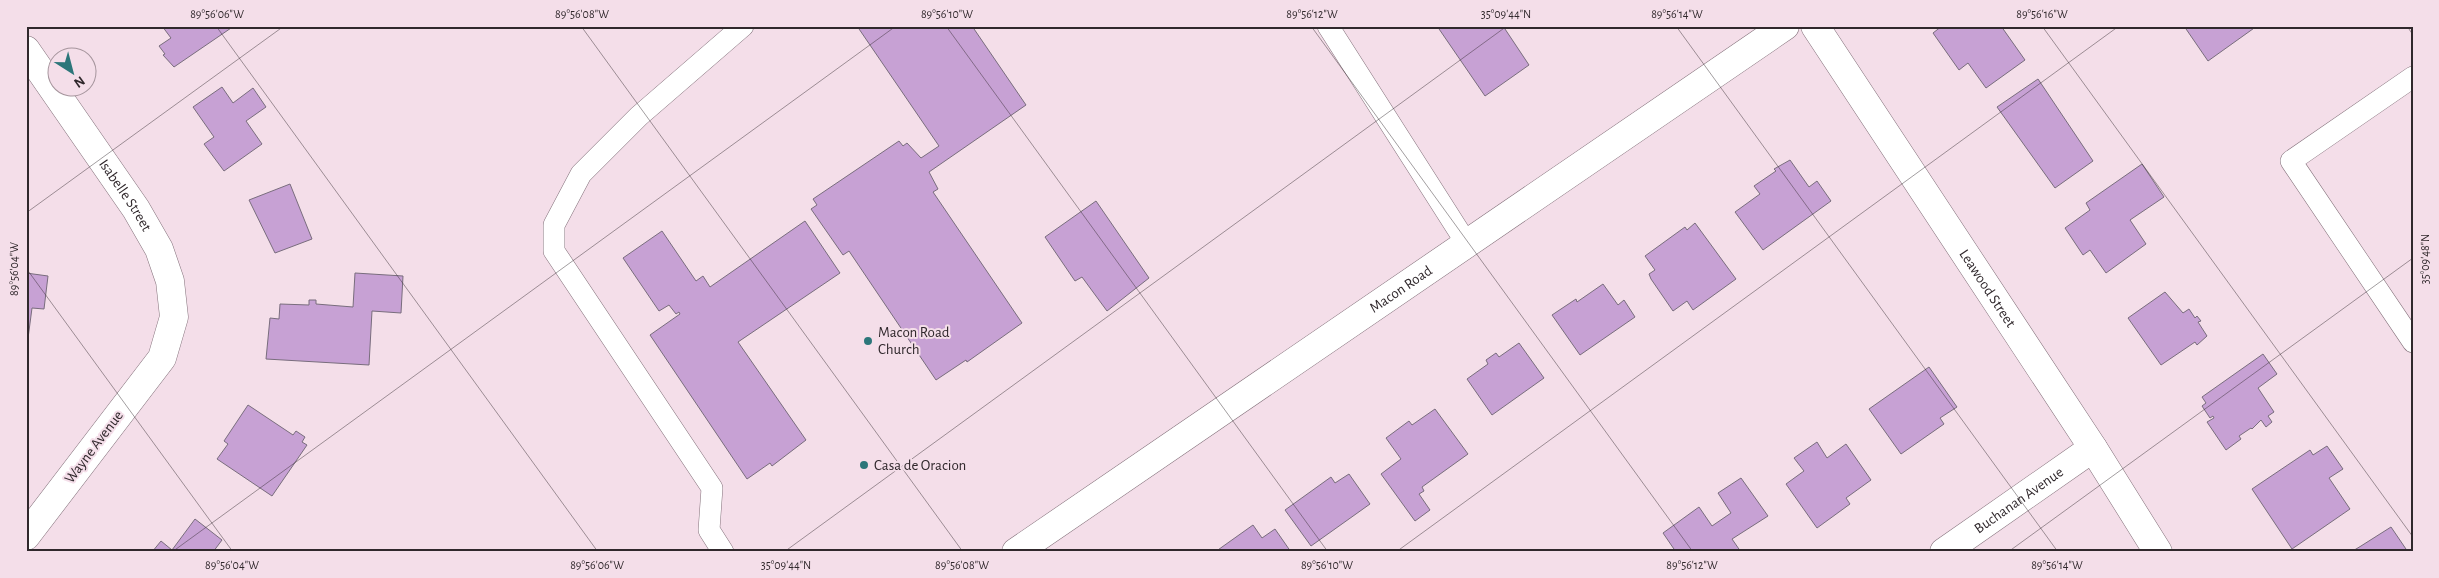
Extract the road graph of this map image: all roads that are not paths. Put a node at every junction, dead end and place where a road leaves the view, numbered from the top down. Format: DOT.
graph roads {
  1 [pos="743,26"];
  2 [pos="1328,26"];
  3 [pos="1785,26"];
  4 [pos="1815,26"];
  5 [pos="26,50"];
  6 [pos="2413,77"];
  7 [pos="1467,244"];
  8 [pos="2413,342"];
  9 [pos="162,358"];
  10 [pos="2093,448"];
  11 [pos="26,536"];
  12 [pos="722,552"];
  13 [pos="1016,552"];
  14 [pos="1944,552"];
  15 [pos="2158,552"];
  1 -- 12 [label="lane"];
  2 -- 7 [label="lane"];
  3 -- 7 [label="street, Macon Road"];
  4 -- 10 [label="street, Leawood Street"];
  5 -- 9 [label="street, Isabelle Street"];
  6 -- 8 [label="lane"];
  7 -- 13 [label="street, Macon Road"];
  9 -- 11 [label="street, Wayne Avenue"];
  10 -- 14 [label="street, Buchanan Avenue"];
  10 -- 15 [label="street, Leawood Street"];
}
